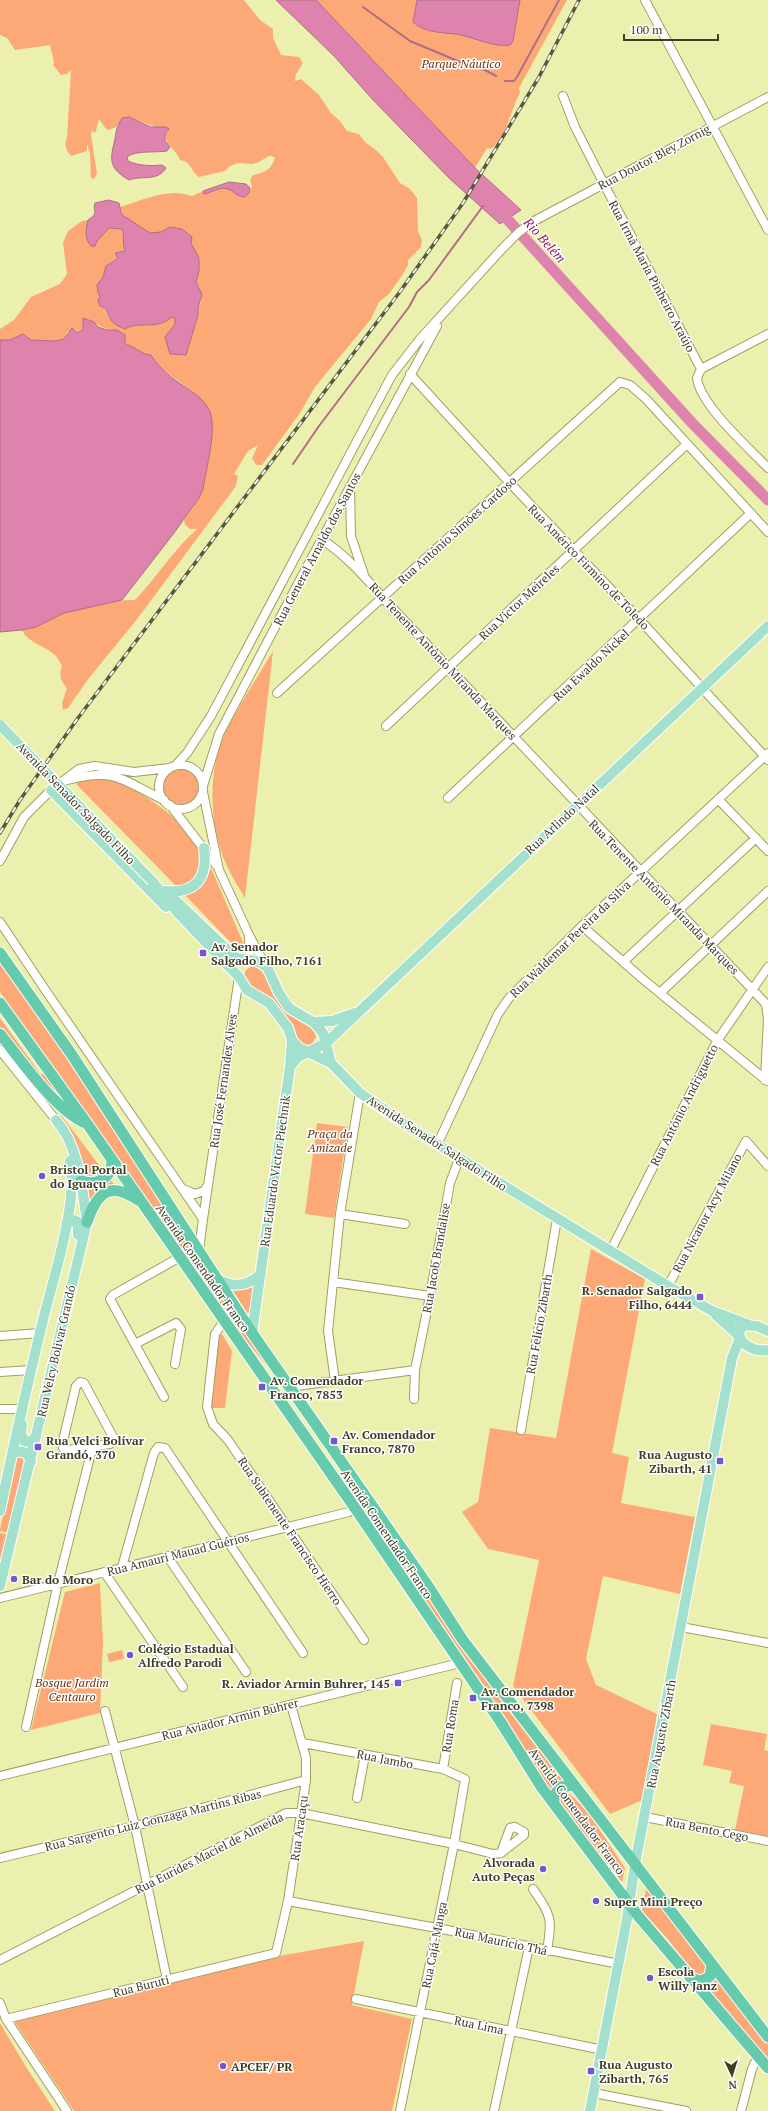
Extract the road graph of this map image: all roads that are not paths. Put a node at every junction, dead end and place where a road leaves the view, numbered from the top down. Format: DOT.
graph roads {
  1 [pos="645,0"];
  2 [pos="564,96"];
  3 [pos="768,97"];
  4 [pos="713,126"];
  5 [pos="604,184"];
  6 [pos="768,230"];
  7 [pos="501,250"];
  8 [pos="442,317"];
  9 [pos="768,334"];
  10 [pos="701,369"];
  11 [pos="410,374"];
  12 [pos="364,427"];
  13 [pos="378,435"];
  14 [pos="687,444"];
  15 [pos="768,468"];
  16 [pos="509,482"];
  17 [pos="350,488"];
  18 [pos="751,513"];
  19 [pos="768,532"];
  20 [pos="321,539"];
  21 [pos="573,551"];
  22 [pos="365,576"];
  23 [pos="279,585"];
  24 [pos="294,591"];
  25 [pos="382,598"];
  26 [pos="639,619"];
  27 [pos="768,626"];
  28 [pos="448,668"];
  29 [pos="703,688"];
  30 [pos="277,693"];
  31 [pos="0,725"];
  32 [pos="386,726"];
  33 [pos="514,738"];
  34 [pos="767,756"];
  35 [pos="173,767"];
  36 [pos="65,780"];
  37 [pos="203,789"];
  38 [pos="51,790"];
  39 [pos="448,798"];
  40 [pos="718,799"];
  41 [pos="167,803"];
  42 [pos="577,805"];
  43 [pos="756,838"];
  44 [pos="204,848"];
  45 [pos="768,851"];
  46 [pos="0,861"];
  47 [pos="219,870"];
  48 [pos="640,872"];
  49 [pos="152,881"];
  50 [pos="165,891"];
  51 [pos="768,891"];
  52 [pos="677,911"];
  53 [pos="178,914"];
  54 [pos="0,922"];
  55 [pos="582,926"];
  56 [pos="249,935"];
  57 [pos="710,944"];
  58 [pos="0,953"];
  59 [pos="250,961"];
  60 [pos="623,962"];
  61 [pos="267,967"];
  62 [pos="768,967"];
  63 [pos="239,977"];
  64 [pos="752,988"];
  65 [pos="660,993"];
  66 [pos="0,1003"];
  67 [pos="357,1013"];
  68 [pos="313,1022"];
  69 [pos="0,1034"];
  70 [pos="292,1040"];
  71 [pos="717,1041"];
  72 [pos="326,1043"];
  73 [pos="0,1050"];
  74 [pos="306,1052"];
  75 [pos="331,1063"];
  76 [pos="290,1067"];
  77 [pos="766,1080"];
  78 [pos="360,1093"];
  79 [pos="56,1120"];
  80 [pos="88,1125"];
  81 [pos="437,1145"];
  82 [pos="459,1159"];
  83 [pos="112,1160"];
  84 [pos="768,1166"];
  85 [pos="81,1180"];
  86 [pos="208,1185"];
  87 [pos="183,1189"];
  88 [pos="142,1203"];
  89 [pos="340,1214"];
  90 [pos="203,1219"];
  91 [pos="557,1219"];
  92 [pos="87,1222"];
  93 [pos="66,1224"];
  94 [pos="405,1224"];
  95 [pos="199,1250"];
  96 [pos="610,1250"];
  97 [pos="180,1257"];
  98 [pos="76,1265"];
  99 [pos="261,1274"];
  100 [pos="216,1278"];
  101 [pos="333,1282"];
  102 [pos="668,1286"];
  103 [pos="430,1296"];
  104 [pos="712,1311"];
  105 [pos="224,1321"];
  106 [pos="749,1325"];
  107 [pos="767,1330"];
  108 [pos="40,1333"];
  109 [pos="252,1333"];
  110 [pos="0,1336"];
  111 [pos="740,1337"];
  112 [pos="135,1344"];
  113 [pos="763,1352"];
  114 [pos="732,1358"];
  115 [pos="175,1364"];
  116 [pos="31,1370"];
  117 [pos="415,1370"];
  118 [pos="0,1372"];
  119 [pos="335,1380"];
  120 [pos="289,1387"];
  121 [pos="164,1397"];
  122 [pos="414,1399"];
  123 [pos="0,1409"];
  124 [pos="21,1409"];
  125 [pos="521,1430"];
  126 [pos="36,1437"];
  127 [pos="91,1446"];
  128 [pos="12,1454"];
  129 [pos="31,1462"];
  130 [pos="355,1508"];
  131 [pos="0,1511"];
  132 [pos="288,1526"];
  133 [pos="386,1528"];
  134 [pos="227,1542"];
  135 [pos="167,1556"];
  136 [pos="122,1568"];
  137 [pos="104,1572"];
  138 [pos="58,1583"];
  139 [pos="0,1586"];
  140 [pos="0,1598"];
  141 [pos="681,1627"];
  142 [pos="364,1640"];
  143 [pos="768,1643"];
  144 [pos="303,1653"];
  145 [pos="460,1663"];
  146 [pos="246,1672"];
  147 [pos="457,1683"];
  148 [pos="183,1687"];
  149 [pos="291,1704"];
  150 [pos="105,1711"];
  151 [pos="26,1727"];
  152 [pos="304,1743"];
  153 [pos="115,1748"];
  154 [pos="364,1755"];
  155 [pos="443,1769"];
  156 [pos="0,1776"];
  157 [pos="465,1779"];
  158 [pos="306,1780"];
  159 [pos="574,1785"];
  160 [pos="358,1798"];
  161 [pos="554,1804"];
  162 [pos="301,1813"];
  163 [pos="645,1817"];
  164 [pos="135,1826"];
  165 [pos="768,1841"];
  166 [pos="454,1844"];
  167 [pos="501,1854"];
  168 [pos="0,1858"];
  169 [pos="635,1864"];
  170 [pos="148,1884"];
  171 [pos="533,1890"];
  172 [pos="288,1901"];
  173 [pos="629,1904"];
  174 [pos="437,1928"];
  175 [pos="529,1947"];
  176 [pos="547,1951"];
  177 [pos="276,1952"];
  178 [pos="0,1960"];
  179 [pos="619,1964"];
  180 [pos="712,1965"];
  181 [pos="690,1977"];
  182 [pos="167,1980"];
  183 [pos="356,1999"];
  184 [pos="0,2003"];
  185 [pos="421,2012"];
  186 [pos="6,2018"];
  187 [pos="512,2032"];
  188 [pos="768,2037"];
  189 [pos="603,2050"];
  190 [pos="758,2056"];
  191 [pos="768,2068"];
  192 [pos="594,2094"];
  193 [pos="67,2111"];
  194 [pos="400,2111"];
  195 [pos="494,2111"];
  196 [pos="590,2111"];
  197 [pos="686,2111"];
  198 [pos="741,2111"];
  1 -- 4 [label="street"];
  2 -- 5 [label="street, Rua Irmã Maria Pinheiro Araújo"];
  3 -- 4 [label="street, Rua Doutor Bley Zornig"];
  4 -- 5 [label="street, Rua Doutor Bley Zornig"];
  4 -- 6 [label="street"];
  5 -- 7 [label="street, Rua Doutor Bley Zornig"];
  5 -- 10 [label="street, Rua Irmã Maria Pinheiro Araújo"];
  7 -- 8 [label="street, Rua General Arnaldo dos Santos"];
  8 -- 11 [label="street, Rua General Arnaldo dos Santos"];
  8 -- 12 [label="street, Rua General Arnaldo dos Santos"];
  9 -- 10 [label="street"];
  10 -- 15 [label="street"];
  11 -- 13 [label="street, Rua General Arnaldo dos Santos"];
  11 -- 16 [label="street, Rua Américo Firmino de Toledo"];
  12 -- 13 [label="street"];
  12 -- 23 [label="street, Rua General Arnaldo dos Santos"];
  13 -- 17 [label="street, Rua General Arnaldo dos Santos"];
  14 -- 16 [label="street, Rua Antônio Simões Cardoso"];
  14 -- 18 [label="street"];
  14 -- 21 [label="street, Rua Victor Meireles"];
  16 -- 21 [label="street, Rua Américo Firmino de Toledo"];
  16 -- 25 [label="street, Rua Antônio Simões Cardoso"];
  17 -- 20 [label="street, Rua General Arnaldo dos Santos"];
  17 -- 22 [label="street, Rua Tenente Antônio Miranda Marques"];
  18 -- 19 [label="street"];
  18 -- 26 [label="street, Rua Ewaldo Nickel"];
  20 -- 22 [label="street, Rua Tenente Antônio Miranda Marques"];
  20 -- 24 [label="street, Rua General Arnaldo dos Santos"];
  21 -- 26 [label="street, Rua Américo Firmino de Toledo"];
  21 -- 28 [label="street, Rua Victor Meireles"];
  22 -- 25 [label="street, Rua Tenente Antônio Miranda Marques"];
  23 -- 24 [label="street"];
  23 -- 35 [label="street, Rua General Arnaldo dos Santos"];
  24 -- 37 [label="street, Rua General Arnaldo dos Santos"];
  25 -- 28 [label="street, Rua Tenente Antônio Miranda Marques"];
  25 -- 30 [label="street, Rua Antônio Simões Cardoso"];
  26 -- 29 [label="street, Rua Américo Firmino de Toledo"];
  26 -- 33 [label="street, Rua Ewaldo Nickel"];
  27 -- 29 [label="main road, Rua Arlindo Natal"];
  28 -- 32 [label="street, Rua Victor Meireles"];
  28 -- 33 [label="street, Rua Tenente Antônio Miranda Marques"];
  29 -- 34 [label="street, Rua Américo Firmino de Toledo"];
  29 -- 42 [label="main road, Rua Arlindo Natal"];
  31 -- 49 [label="main road, Avenida Senador Salgado Filho, bridge"];
  33 -- 39 [label="street, Rua Ewaldo Nickel"];
  33 -- 42 [label="street, Rua Tenente Antônio Miranda Marques"];
  34 -- 40 [label="street, Rua Waldemar Pereira da Silva"];
  35 -- 36 [label="street"];
  35 -- 37 [label="street"];
  35 -- 41 [label="street"];
  36 -- 38 [label="street"];
  36 -- 41 [label="street"];
  37 -- 41 [label="street"];
  37 -- 47 [label="street"];
  38 -- 46 [label="street"];
  38 -- 53 [label="main road"];
  40 -- 43 [label="street"];
  40 -- 48 [label="street, Rua Waldemar Pereira da Silva"];
  41 -- 44 [label="street"];
  42 -- 48 [label="street, Rua Tenente Antônio Miranda Marques"];
  42 -- 67 [label="main road, Rua Arlindo Natal"];
  43 -- 45 [label="street"];
  43 -- 52 [label="street"];
  44 -- 47 [label="street"];
  44 -- 50 [label="main road"];
  47 -- 56 [label="street"];
  48 -- 52 [label="street, Rua Tenente Antônio Miranda Marques"];
  48 -- 55 [label="street, Rua Waldemar Pereira da Silva"];
  49 -- 50 [label="main road, Avenida Senador Salgado Filho"];
  49 -- 53 [label="main road, Avenida Senador Salgado Filho"];
  50 -- 59 [label="main road, Avenida Senador Salgado Filho"];
  51 -- 57 [label="street"];
  52 -- 57 [label="street, Rua Tenente Antônio Miranda Marques"];
  52 -- 60 [label="street"];
  53 -- 63 [label="main road, Avenida Senador Salgado Filho"];
  54 -- 87 [label="street"];
  55 -- 60 [label="street"];
  55 -- 81 [label="street, Rua Waldemar Pereira da Silva"];
  56 -- 59 [label="street"];
  56 -- 61 [label="street"];
  57 -- 64 [label="street, Rua Tenente Antônio Miranda Marques"];
  57 -- 65 [label="street"];
  58 -- 95 [label="highway, Avenida Comendador Franco"];
  59 -- 61 [label="main road, Avenida Senador Salgado Filho"];
  59 -- 63 [label="main road"];
  60 -- 65 [label="street"];
  61 -- 68 [label="main road"];
  62 -- 64 [label="street, Rua Antônio Andriguetto"];
  63 -- 70 [label="main road, Avenida Senador Salgado Filho"];
  63 -- 86 [label="street, Rua José Fernandes Alves"];
  64 -- 71 [label="street, Rua Antônio Andriguetto"];
  64 -- 77 [label="street, Rua Tenente Antônio Miranda Marques"];
  65 -- 71 [label="street"];
  66 -- 80 [label="highway, Avenida Comendador Franco"];
  67 -- 68 [label="main road, Rua Arlindo Natal"];
  67 -- 72 [label="main road, Rua Arlindo Natal"];
  68 -- 72 [label="main road"];
  69 -- 80 [label="highway"];
  70 -- 74 [label="main road, Avenida Senador Salgado Filho"];
  70 -- 76 [label="main road, Rua Eduardo Victor Piechnik"];
  71 -- 77 [label="street"];
  71 -- 96 [label="street, Rua Antônio Andriguetto"];
  72 -- 74 [label="main road, Rua Arlindo Natal"];
  72 -- 75 [label="main road"];
  73 -- 79 [label="street, Rua Velcy Bolivar Grandó"];
  74 -- 75 [label="main road, Avenida Senador Salgado Filho"];
  74 -- 76 [label="main road"];
  75 -- 78 [label="main road, Avenida Senador Salgado Filho"];
  76 -- 99 [label="main road, Rua Eduardo Victor Piechnik"];
  78 -- 81 [label="main road, Avenida Senador Salgado Filho"];
  78 -- 89 [label="street"];
  79 -- 85 [label="main road, Rua Velcy Bolivar Grandó"];
  79 -- 93 [label="main road, Rua Velcy Bolivar Grandó"];
  80 -- 83 [label="highway, Avenida Comendador Franco"];
  81 -- 82 [label="main road, Avenida Senador Salgado Filho"];
  82 -- 91 [label="main road, Avenida Senador Salgado Filho"];
  82 -- 103 [label="street, Rua Jacob Brandalise"];
  83 -- 85 [label="highway"];
  83 -- 88 [label="highway, Avenida Comendador Franco"];
  84 -- 102 [label="street, Rua Nicanor Acyr Milano"];
  85 -- 92 [label="main road, Rua Velcy Bolivar Grandó"];
  86 -- 87 [label="street"];
  86 -- 90 [label="street, Rua José Fernandes Alves"];
  87 -- 90 [label="street"];
  88 -- 92 [label="highway"];
  88 -- 97 [label="highway, Avenida Comendador Franco"];
  89 -- 94 [label="street"];
  89 -- 101 [label="street"];
  90 -- 95 [label="street, Avenida Comendador Franco"];
  91 -- 96 [label="main road, Avenida Senador Salgado Filho"];
  91 -- 125 [label="street, Rua Felício Zibarth"];
  92 -- 98 [label="main road, Rua Velcy Bolivar Grandó"];
  93 -- 98 [label="main road"];
  93 -- 108 [label="main road, Rua Velcy Bolivar Grandó"];
  95 -- 100 [label="highway, Avenida Comendador Franco"];
  96 -- 102 [label="main road, Avenida Senador Salgado Filho"];
  97 -- 105 [label="highway, Avenida Comendador Franco"];
  97 -- 112 [label="street"];
  98 -- 126 [label="main road, Rua Velcy Bolivar Grandó"];
  99 -- 100 [label="main road"];
  99 -- 109 [label="main road, Rua Eduardo Victor Piechnik"];
  100 -- 109 [label="highway, Avenida Comendador Franco"];
  101 -- 103 [label="street"];
  101 -- 119 [label="street"];
  102 -- 104 [label="main road, Avenida Senador Salgado Filho"];
  103 -- 117 [label="street, Rua Jacob Brandalise"];
  104 -- 106 [label="main road, Avenida Senador Salgado Filho"];
  104 -- 111 [label="main road, Avenida Senador Salgado Filho"];
  105 -- 130 [label="highway, Avenida Comendador Franco"];
  105 -- 132 [label="street, Rua Subtenente Francisco Hierro"];
  106 -- 107 [label="main road, Avenida Senador Salgado Filho"];
  106 -- 111 [label="main road"];
  108 -- 110 [label="street"];
  108 -- 116 [label="main road, Rua Velcy Bolivar Grandó"];
  109 -- 120 [label="highway, Avenida Comendador Franco"];
  111 -- 113 [label="main road, Avenida Senador Salgado Filho"];
  111 -- 114 [label="main road, Rua Augusto Zibarth"];
  112 -- 115 [label="street"];
  112 -- 121 [label="street"];
  113 -- 114 [label="main road"];
  114 -- 141 [label="main road, Rua Augusto Zibarth"];
  116 -- 118 [label="street"];
  116 -- 124 [label="main road, Rua Velcy Bolivar Grandó"];
  117 -- 119 [label="street"];
  117 -- 122 [label="street, Rua Jacob Brandalise"];
  119 -- 120 [label="street"];
  120 -- 133 [label="highway, Avenida Comendador Franco"];
  123 -- 124 [label="street"];
  124 -- 126 [label="main road"];
  124 -- 128 [label="main road, Rua Velcy Bolivar Grandó"];
  126 -- 129 [label="main road, Rua Velcy Bolivar Grandó"];
  127 -- 127 [label="street"];
  127 -- 138 [label="street"];
  128 -- 129 [label="main road"];
  128 -- 131 [label="main road, Rua Velcy Bolivar Grandó"];
  129 -- 139 [label="main road, Rua Velcy Bolivar Grandó"];
  130 -- 132 [label="street, Rua Amauri Mauad Guérios"];
  130 -- 133 [label="highway"];
  130 -- 145 [label="highway, Avenida Comendador Franco"];
  132 -- 134 [label="street, Rua Amauri Mauad Guérios"];
  132 -- 142 [label="street, Rua Subtenente Francisco Hierro"];
  133 -- 159 [label="highway, Avenida Comendador Franco"];
  134 -- 135 [label="street, Rua Amauri Mauad Guérios"];
  134 -- 136 [label="street"];
  134 -- 144 [label="street"];
  135 -- 136 [label="street, Rua Amauri Mauad Guérios"];
  135 -- 146 [label="street"];
  136 -- 137 [label="street, Rua Amauri Mauad Guérios"];
  137 -- 138 [label="street, Rua Amauri Mauad Guérios"];
  137 -- 148 [label="street"];
  138 -- 140 [label="street, Rua Amauri Mauad Guérios"];
  138 -- 151 [label="street"];
  141 -- 143 [label="street"];
  141 -- 163 [label="main road, Rua Augusto Zibarth"];
  145 -- 149 [label="street, Rua Aviador Armin Buhrer"];
  145 -- 161 [label="highway, Avenida Comendador Franco"];
  147 -- 155 [label="street, Rua Roma"];
  149 -- 152 [label="street, Rua Aracaçu"];
  149 -- 153 [label="street, Rua Aviador Armin Buhrer"];
  150 -- 153 [label="street"];
  152 -- 154 [label="street, Rua Jambo"];
  152 -- 158 [label="street, Rua Aracaçu"];
  153 -- 156 [label="street, Rua Aviador Armin Buhrer"];
  153 -- 164 [label="street"];
  154 -- 155 [label="street, Rua Jambo"];
  154 -- 160 [label="street"];
  155 -- 157 [label="street, Rua Jambo"];
  157 -- 166 [label="street, Rua Cajá-Manga"];
  158 -- 162 [label="street, Rua Aracaçu"];
  158 -- 164 [label="street, Rua Sargento Luiz Gonzaga Martins Ribas"];
  159 -- 161 [label="highway"];
  159 -- 169 [label="highway, Avenida Comendador Franco"];
  161 -- 173 [label="highway, Avenida Comendador Franco"];
  162 -- 166 [label="street, Rua Eurides Maciel de Almeida"];
  162 -- 170 [label="street, Rua Eurides Maciel de Almeida"];
  162 -- 172 [label="street, Rua Aracaçu"];
  163 -- 165 [label="street, Rua Bento Cego"];
  163 -- 169 [label="main road, Rua Augusto Zibarth"];
  164 -- 168 [label="street, Rua Sargento Luiz Gonzaga Martins Ribas"];
  164 -- 170 [label="street"];
  166 -- 167 [label="street, Rua Eurides Maciel de Almeida"];
  166 -- 174 [label="street, Rua Cajá-Manga"];
  169 -- 173 [label="main road, Rua Augusto Zibarth"];
  169 -- 180 [label="highway, Avenida Comendador Franco"];
  170 -- 178 [label="street, Rua Eurides Maciel de Almeida"];
  170 -- 182 [label="street"];
  171 -- 176 [label="street"];
  172 -- 174 [label="street, Rua Maurício Thá"];
  172 -- 177 [label="street, Rua Aracaçu"];
  173 -- 179 [label="main road, Rua Augusto Zibarth"];
  173 -- 181 [label="highway, Avenida Comendador Franco"];
  174 -- 175 [label="street, Rua Maurício Thá"];
  174 -- 185 [label="street, Rua Cajá-Manga"];
  175 -- 176 [label="street, Rua Maurício Thá"];
  175 -- 187 [label="street"];
  176 -- 179 [label="street, Rua Maurício Thá"];
  177 -- 182 [label="street, Rua Buruti"];
  179 -- 189 [label="main road, Rua Augusto Zibarth"];
  180 -- 181 [label="highway"];
  180 -- 188 [label="highway, Avenida Comendador Franco"];
  181 -- 190 [label="highway, Avenida Comendador Franco"];
  182 -- 186 [label="street, Rua Buruti"];
  183 -- 185 [label="street, Rua Lima"];
  184 -- 186 [label="street"];
  185 -- 187 [label="street, Rua Lima"];
  185 -- 194 [label="street, Rua Cajá-Manga"];
  186 -- 193 [label="street"];
  187 -- 189 [label="street, Rua Lima"];
  187 -- 195 [label="street"];
  189 -- 192 [label="main road, Rua Augusto Zibarth"];
  190 -- 191 [label="highway, Avenida Comendador Franco"];
  190 -- 198 [label="street"];
  192 -- 196 [label="main road, Rua Augusto Zibarth"];
  192 -- 197 [label="street"];
}
